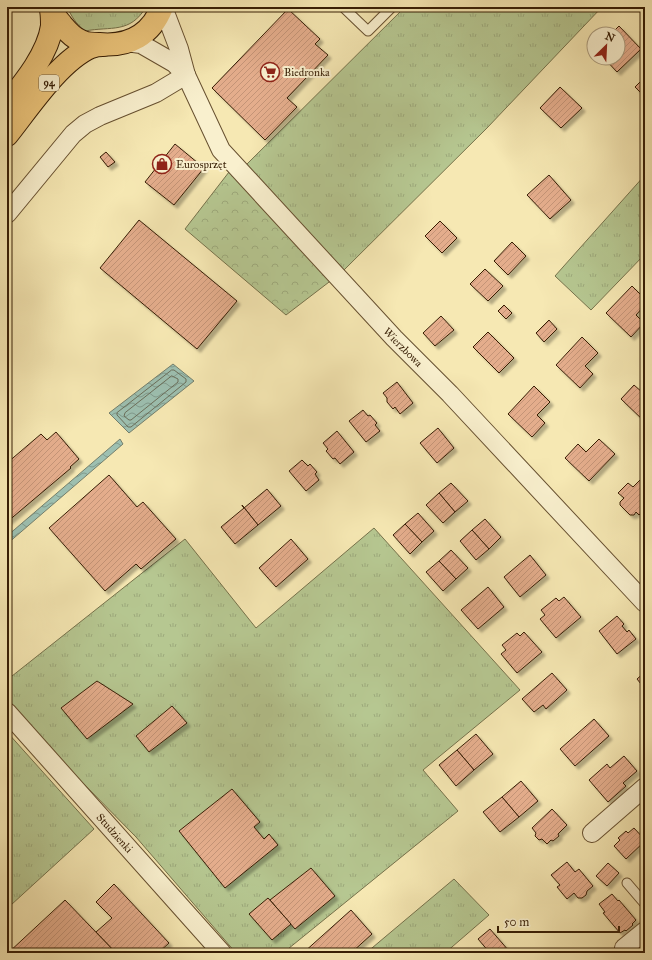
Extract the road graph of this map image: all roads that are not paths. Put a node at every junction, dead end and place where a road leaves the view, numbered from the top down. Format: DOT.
graph roads {
  1 [pos="163,7"];
  2 [pos="343,7"];
  3 [pos="392,7"];
  4 [pos="51,8"];
  5 [pos="126,42"];
  6 [pos="103,45"];
  7 [pos="186,75"];
  8 [pos="7,104"];
  9 [pos="7,135"];
  10 [pos="7,214"];
  11 [pos="645,603"];
  12 [pos="7,712"];
  13 [pos="645,787"];
  14 [pos="592,832"];
  15 [pos="627,883"];
  16 [pos="645,904"];
  17 [pos="645,931"];
  18 [pos="624,948"];
  19 [pos="222,953"];
  1 -- 5 [label="main road, 94"];
  1 -- 7 [label="street, Wierzbowa"];
  2 -- 3 [label="lane"];
  4 -- 6 [label="main road, 94"];
  4 -- 8 [label="main road, 94"];
  5 -- 6 [label="main road, 94"];
  5 -- 7 [label="street, Wierzbowa"];
  6 -- 9 [label="main road, 94"];
  7 -- 10 [label="street"];
  7 -- 11 [label="street, Wierzbowa"];
  12 -- 19 [label="street, Studzienki"];
  13 -- 14 [label="street"];
  15 -- 16 [label="lane"];
  17 -- 18 [label="street"];
}
